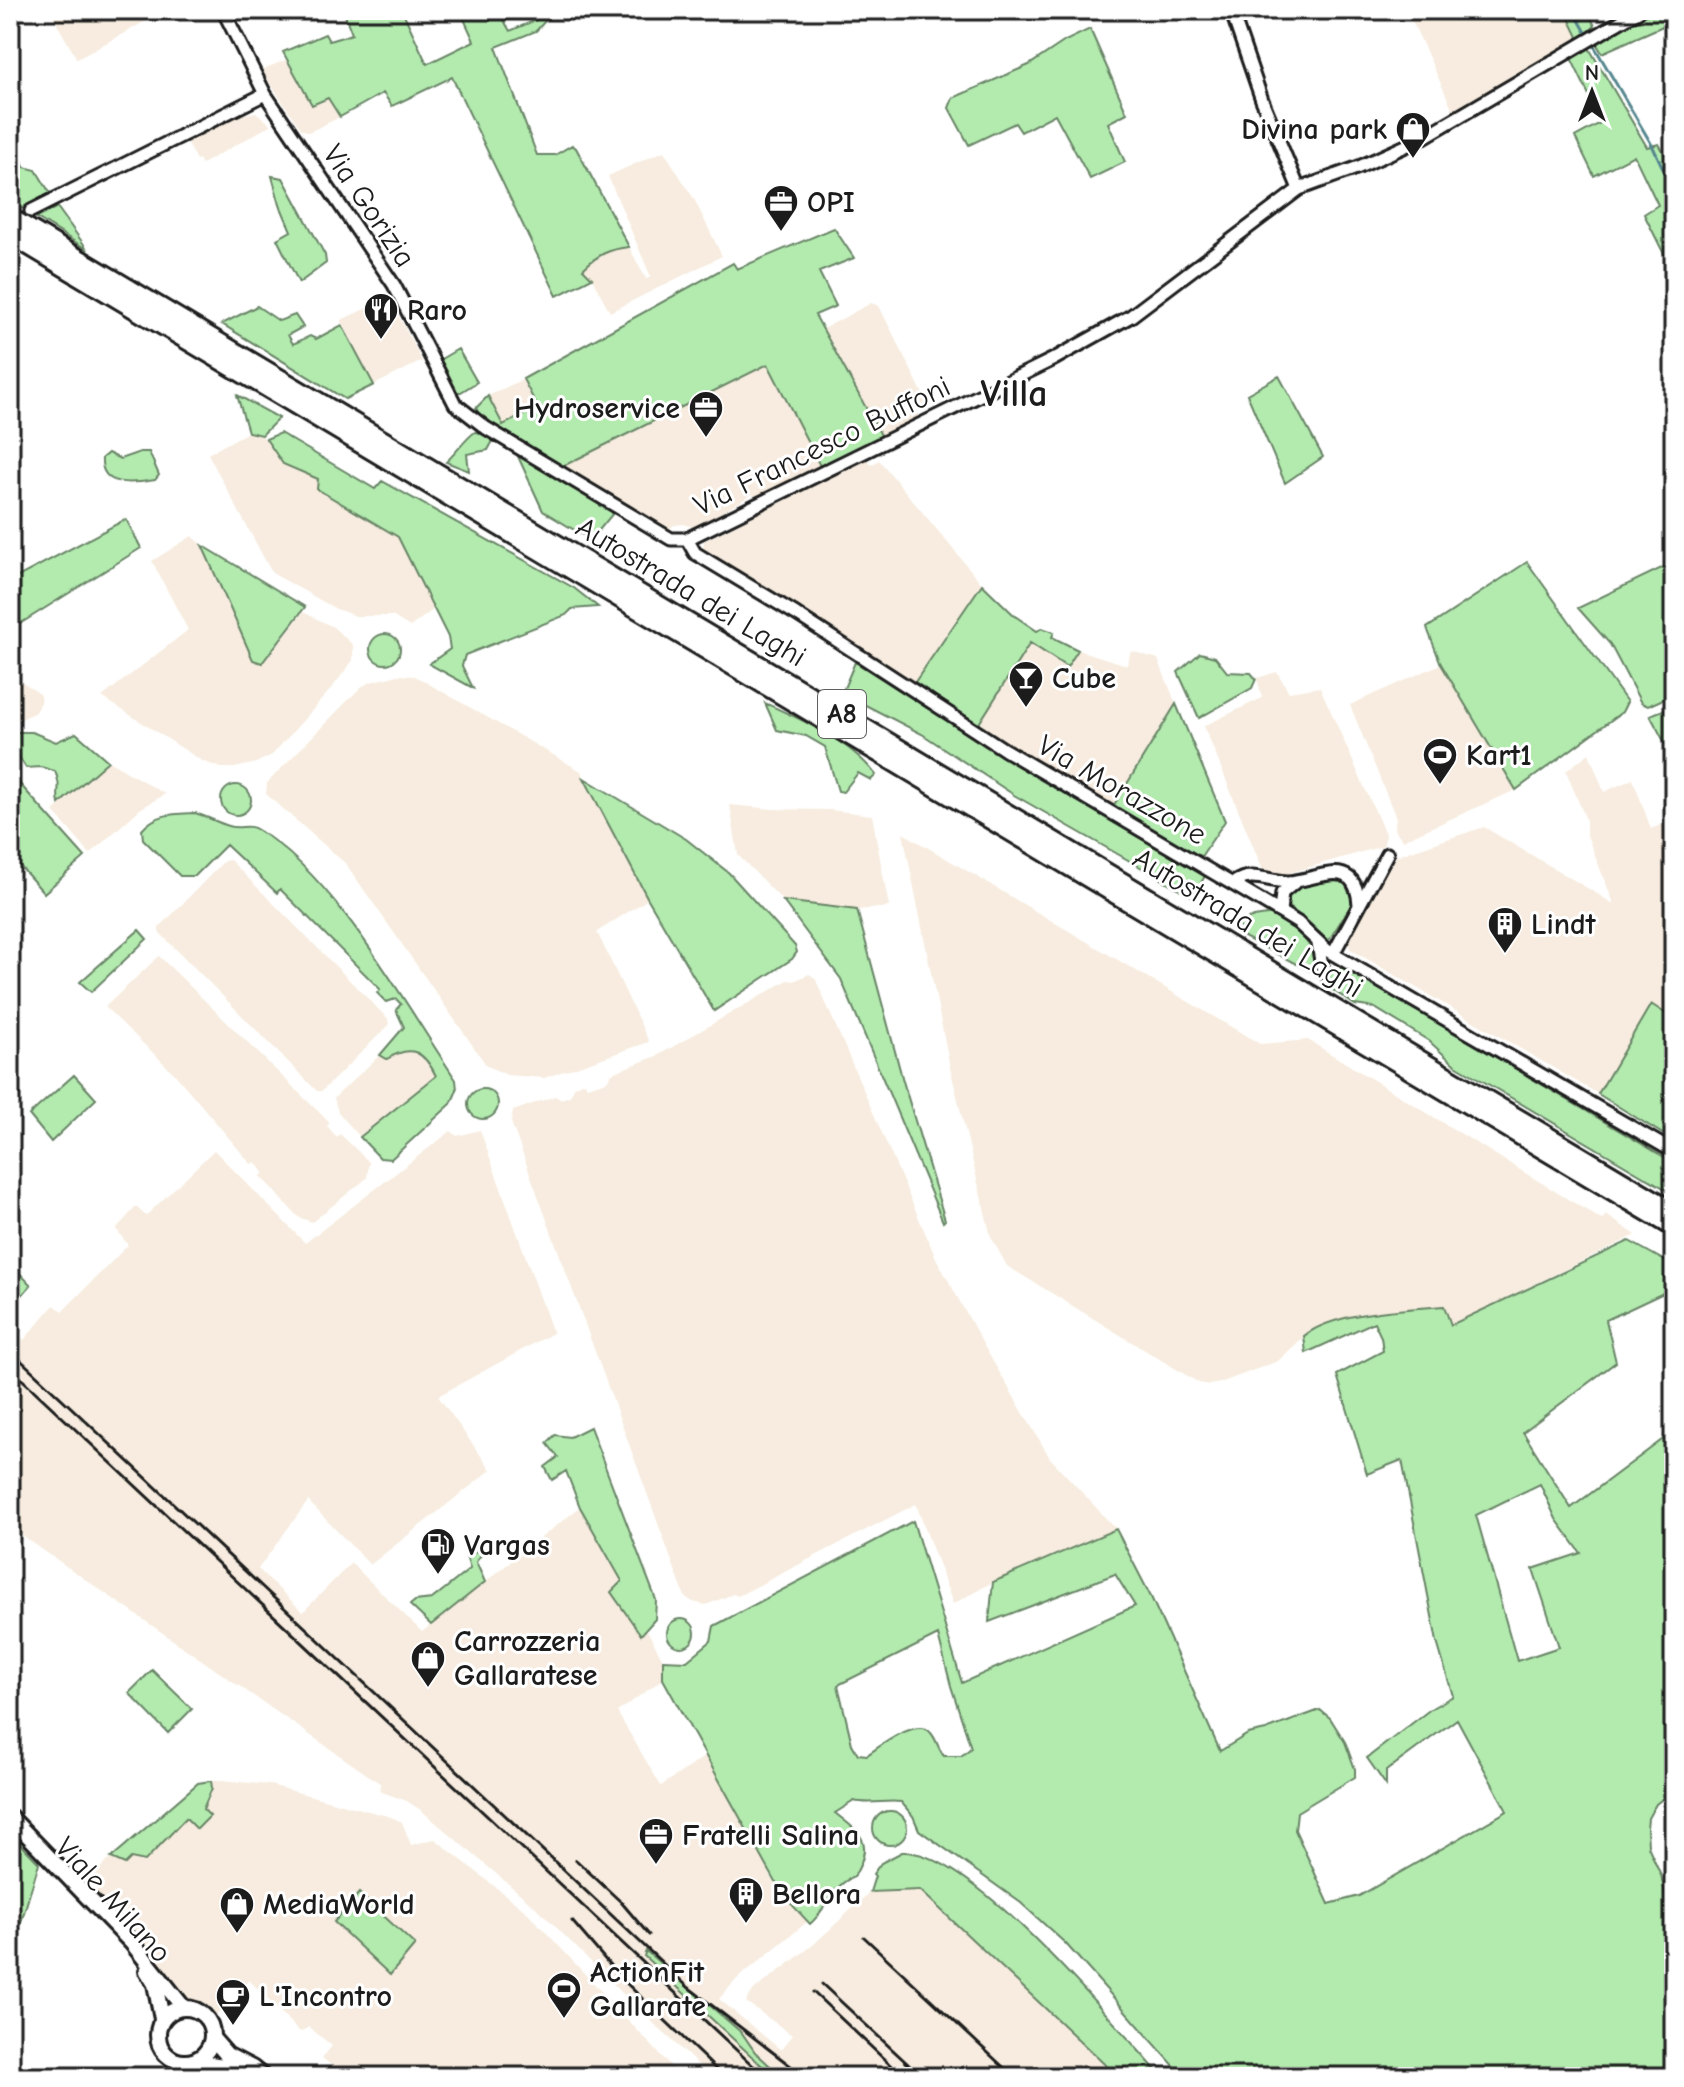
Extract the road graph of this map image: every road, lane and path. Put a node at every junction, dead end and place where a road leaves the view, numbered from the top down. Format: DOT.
graph roads {
  1 [pos="223,10"];
  2 [pos="1231,10"];
  3 [pos="1640,10"];
  4 [pos="265,94"];
  5 [pos="1299,189"];
  6 [pos="31,211"];
  7 [pos="10,217"];
  8 [pos="10,235"];
  9 [pos="687,539"];
  10 [pos="1387,854"];
  11 [pos="1298,880"];
  12 [pos="1234,883"];
  13 [pos="1359,905"];
  14 [pos="1280,912"];
  15 [pos="1342,936"];
  16 [pos="1318,944"];
  17 [pos="1333,954"];
  18 [pos="1362,968"];
  19 [pos="1323,972"];
  20 [pos="1674,1152"];
  21 [pos="1674,1211"];
  22 [pos="1674,1228"];
  23 [pos="10,1817"];
  24 [pos="10,1825"];
  25 [pos="183,2007"];
  26 [pos="162,2018"];
  27 [pos="213,2039"];
  28 [pos="193,2061"];
  29 [pos="248,2074"];
  30 [pos="263,2077"];
  1 -- 4 [label="street, Via Gorizia"];
  2 -- 5 [label="street"];
  3 -- 5 [label="street, Via Francesco Buffoni"];
  4 -- 6 [label="street"];
  4 -- 9 [label="street, Via Gorizia"];
  5 -- 9 [label="street, Via Francesco Buffoni"];
  7 -- 21 [label="highway, Autostrada dei Laghi / A8"];
  8 -- 22 [label="highway, Autostrada dei Laghi / A8"];
  9 -- 12 [label="street, Via Morazzone"];
  10 -- 13 [label="street"];
  11 -- 12 [label="street"];
  11 -- 13 [label="street"];
  11 -- 14 [label="street"];
  12 -- 14 [label="street, Via Morazzone"];
  13 -- 15 [label="street"];
  14 -- 16 [label="street, Via Morazzone"];
  15 -- 17 [label="street"];
  15 -- 18 [label="street"];
  16 -- 17 [label="street, Via Morazzone"];
  16 -- 19 [label="street"];
  17 -- 18 [label="street, Via Morazzone"];
  18 -- 20 [label="street, Via Morazzone"];
  23 -- 25 [label="main road, Viale Milano"];
  24 -- 26 [label="main road, Viale Milano"];
  25 -- 26 [label="main road"];
  25 -- 27 [label="main road"];
  26 -- 28 [label="main road"];
  27 -- 28 [label="main road"];
  27 -- 30 [label="main road"];
  28 -- 29 [label="main road"];
}
